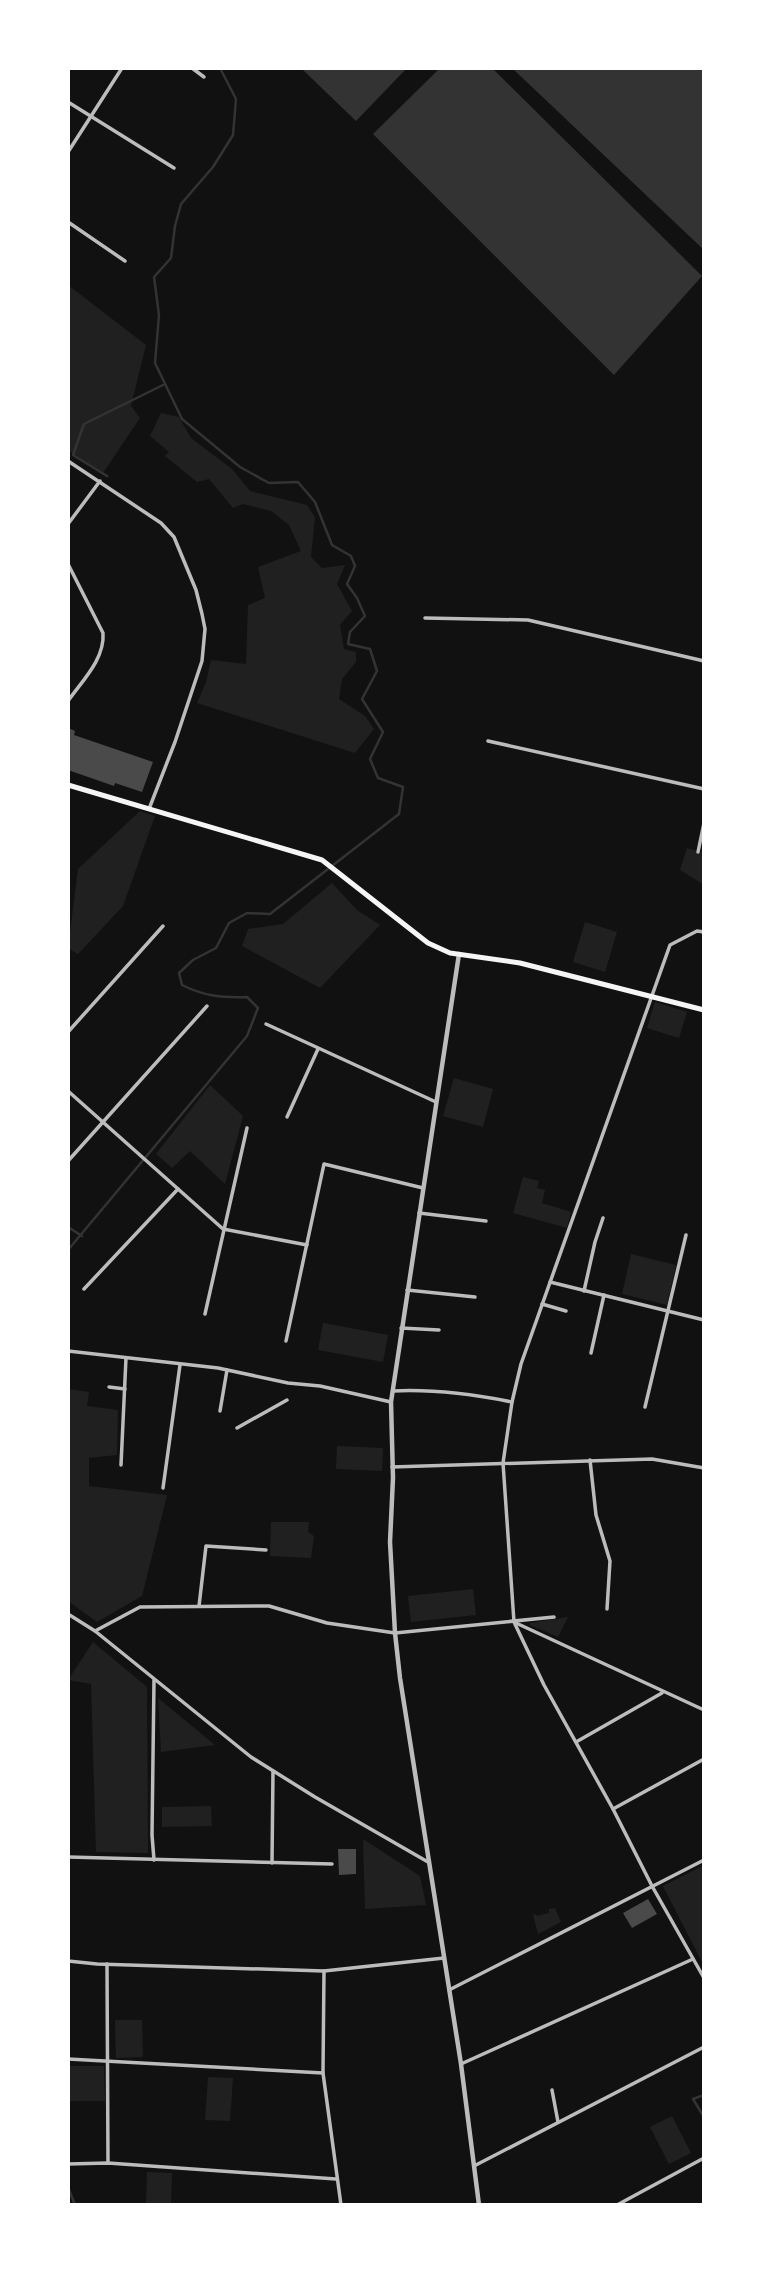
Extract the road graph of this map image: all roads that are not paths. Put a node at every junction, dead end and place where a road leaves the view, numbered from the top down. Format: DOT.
graph roads {
  1 [pos="122,68"];
  2 [pos="192,68"];
  3 [pos="204,77"];
  4 [pos="68,102"];
  5 [pos="91,117"];
  6 [pos="68,152"];
  7 [pos="174,168"];
  8 [pos="68,222"];
  9 [pos="125,261"];
  10 [pos="68,461"];
  11 [pos="100,481"];
  12 [pos="68,524"];
  13 [pos="68,564"];
  14 [pos="425,618"];
  15 [pos="704,661"];
  16 [pos="68,701"];
  17 [pos="488,741"];
  18 [pos="68,785"];
  19 [pos="704,789"];
  20 [pos="149,809"];
  21 [pos="704,823"];
  22 [pos="698,852"];
  23 [pos="163,926"];
  24 [pos="704,932"];
  25 [pos="459,954"];
  26 [pos="652,996"];
  27 [pos="207,1006"];
  28 [pos="704,1010"];
  29 [pos="267,1024"];
  30 [pos="68,1032"];
  31 [pos="318,1048"];
  32 [pos="68,1091"];
  33 [pos="436,1102"];
  34 [pos="287,1117"];
  35 [pos="103,1121"];
  36 [pos="247,1128"];
  37 [pos="68,1161"];
  38 [pos="423,1188"];
  39 [pos="178,1189"];
  40 [pos="419,1213"];
  41 [pos="603,1218"];
  42 [pos="486,1221"];
  43 [pos="223,1229"];
  44 [pos="686,1235"];
  45 [pos="307,1245"];
  46 [pos="550,1282"];
  47 [pos="84,1289"];
  48 [pos="407,1290"];
  49 [pos="584,1291"];
  50 [pos="604,1295"];
  51 [pos="475,1297"];
  52 [pos="542,1304"];
  53 [pos="669,1310"];
  54 [pos="566,1311"];
  55 [pos="205,1314"];
  56 [pos="704,1320"];
  57 [pos="401,1328"];
  58 [pos="439,1330"];
  59 [pos="286,1341"];
  60 [pos="68,1351"];
  61 [pos="591,1353"];
  62 [pos="126,1358"];
  63 [pos="180,1364"];
  64 [pos="226,1370"];
  65 [pos="109,1387"];
  66 [pos="125,1389"];
  67 [pos="392,1391"];
  68 [pos="287,1400"];
  69 [pos="391,1402"];
  70 [pos="512,1402"];
  71 [pos="645,1407"];
  72 [pos="220,1412"];
  73 [pos="237,1428"];
  74 [pos="590,1460"];
  75 [pos="503,1463"];
  76 [pos="121,1465"];
  77 [pos="392,1467"];
  78 [pos="704,1468"];
  79 [pos="163,1488"];
  80 [pos="266,1550"];
  81 [pos="199,1606"];
  82 [pos="607,1609"];
  83 [pos="68,1614"];
  84 [pos="554,1617"];
  85 [pos="514,1622"];
  86 [pos="94,1631"];
  87 [pos="395,1633"];
  88 [pos="154,1680"];
  89 [pos="663,1692"];
  90 [pos="704,1710"];
  91 [pos="576,1742"];
  92 [pos="704,1759"];
  93 [pos="272,1770"];
  94 [pos="613,1809"];
  95 [pos="68,1857"];
  96 [pos="154,1860"];
  97 [pos="704,1860"];
  98 [pos="272,1863"];
  99 [pos="430,1863"];
  100 [pos="332,1864"];
  101 [pos="652,1886"];
  102 [pos="444,1958"];
  103 [pos="693,1959"];
  104 [pos="68,1961"];
  105 [pos="107,1964"];
  106 [pos="324,1972"];
  107 [pos="704,1978"];
  108 [pos="449,1990"];
  109 [pos="704,2047"];
  110 [pos="68,2059"];
  111 [pos="108,2061"];
  112 [pos="461,2064"];
  113 [pos="323,2073"];
  114 [pos="552,2090"];
  115 [pos="558,2122"];
  116 [pos="704,2158"];
  117 [pos="108,2163"];
  118 [pos="68,2164"];
  119 [pos="474,2166"];
  120 [pos="336,2179"];
  121 [pos="341,2205"];
  122 [pos="479,2205"];
  123 [pos="617,2205"];
  1 -- 5 [label="street"];
  2 -- 3 [label="street"];
  4 -- 5 [label="street"];
  5 -- 6 [label="street"];
  5 -- 7 [label="street"];
  8 -- 9 [label="street"];
  10 -- 11 [label="street"];
  11 -- 12 [label="street"];
  11 -- 20 [label="street"];
  13 -- 16 [label="street"];
  14 -- 15 [label="street"];
  17 -- 19 [label="street"];
  18 -- 20 [label="main road"];
  20 -- 25 [label="main road"];
  21 -- 22 [label="street"];
  23 -- 30 [label="street"];
  24 -- 26 [label="street"];
  25 -- 26 [label="main road"];
  25 -- 33 [label="street"];
  26 -- 28 [label="main road"];
  26 -- 46 [label="street"];
  27 -- 35 [label="street"];
  29 -- 31 [label="street"];
  31 -- 33 [label="street"];
  31 -- 34 [label="street"];
  32 -- 35 [label="street"];
  33 -- 38 [label="street"];
  35 -- 37 [label="street"];
  35 -- 39 [label="street"];
  36 -- 43 [label="street"];
  38 -- 40 [label="street"];
  38 -- 45 [label="street"];
  39 -- 43 [label="street"];
  39 -- 47 [label="street"];
  40 -- 42 [label="street"];
  40 -- 48 [label="street"];
  41 -- 49 [label="street"];
  43 -- 45 [label="street"];
  43 -- 55 [label="street"];
  44 -- 53 [label="street"];
  45 -- 59 [label="street"];
  46 -- 49 [label="street"];
  46 -- 52 [label="street"];
  48 -- 51 [label="street"];
  48 -- 57 [label="street"];
  49 -- 50 [label="street"];
  50 -- 53 [label="street"];
  50 -- 61 [label="street"];
  52 -- 54 [label="street"];
  52 -- 70 [label="street"];
  53 -- 56 [label="street"];
  53 -- 71 [label="street"];
  57 -- 58 [label="street"];
  57 -- 67 [label="street"];
  60 -- 62 [label="street"];
  62 -- 63 [label="street"];
  62 -- 66 [label="street"];
  63 -- 64 [label="street"];
  63 -- 79 [label="street"];
  64 -- 69 [label="street"];
  64 -- 72 [label="street"];
  65 -- 66 [label="street"];
  66 -- 76 [label="street"];
  67 -- 69 [label="street"];
  67 -- 70 [label="street"];
  68 -- 73 [label="street"];
  69 -- 77 [label="street"];
  70 -- 75 [label="street"];
  74 -- 75 [label="street"];
  74 -- 78 [label="street"];
  74 -- 82 [label="street"];
  75 -- 77 [label="street"];
  75 -- 85 [label="street"];
  77 -- 87 [label="street"];
  80 -- 81 [label="street"];
  81 -- 86 [label="street"];
  81 -- 87 [label="street"];
  83 -- 86 [label="street"];
  84 -- 85 [label="street"];
  85 -- 87 [label="street"];
  85 -- 89 [label="street"];
  85 -- 91 [label="street"];
  86 -- 88 [label="street"];
  87 -- 99 [label="street"];
  88 -- 93 [label="street"];
  88 -- 96 [label="street"];
  89 -- 90 [label="street"];
  89 -- 91 [label="street"];
  91 -- 94 [label="street"];
  92 -- 94 [label="street"];
  93 -- 98 [label="street"];
  93 -- 99 [label="street"];
  94 -- 101 [label="street"];
  95 -- 96 [label="street"];
  96 -- 98 [label="street"];
  97 -- 101 [label="street"];
  98 -- 100 [label="street"];
  99 -- 102 [label="street"];
  101 -- 103 [label="street"];
  101 -- 108 [label="street"];
  102 -- 106 [label="street"];
  102 -- 108 [label="street"];
  103 -- 107 [label="street"];
  103 -- 112 [label="street"];
  104 -- 105 [label="street"];
  105 -- 106 [label="street"];
  105 -- 111 [label="street"];
  106 -- 113 [label="street"];
  108 -- 112 [label="street"];
  109 -- 115 [label="street"];
  110 -- 111 [label="street"];
  111 -- 113 [label="street"];
  111 -- 117 [label="street"];
  112 -- 119 [label="street"];
  113 -- 120 [label="street"];
  114 -- 115 [label="street"];
  115 -- 119 [label="street"];
  116 -- 123 [label="street"];
  117 -- 118 [label="street"];
  117 -- 120 [label="street"];
  119 -- 122 [label="street"];
  120 -- 121 [label="street"];
}
